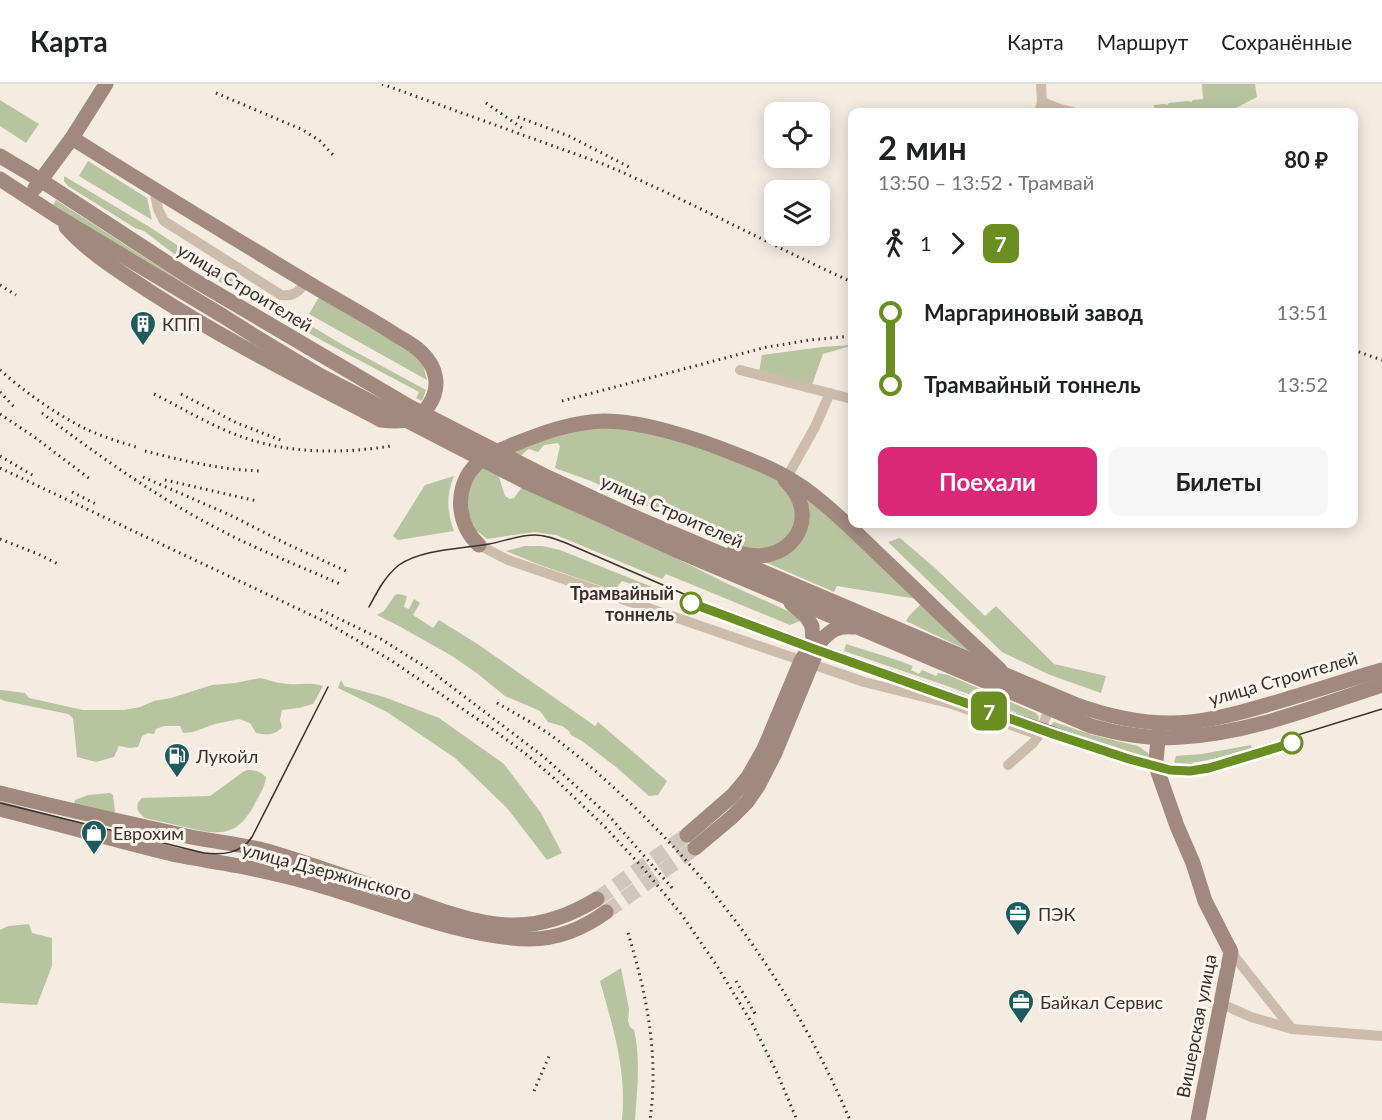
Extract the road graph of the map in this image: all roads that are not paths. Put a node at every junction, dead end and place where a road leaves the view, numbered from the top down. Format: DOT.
graph roads {
  1 [pos="106,84"];
  2 [pos="1041,84"];
  3 [pos="1041,107"];
  4 [pos="72,138"];
  5 [pos="0,156"];
  6 [pos="0,179"];
  7 [pos="42,181"];
  8 [pos="154,189"];
  9 [pos="28,196"];
  10 [pos="55,215"];
  11 [pos="306,281"];
  12 [pos="740,370"];
  13 [pos="830,393"];
  14 [pos="848,398"];
  15 [pos="768,468"];
  16 [pos="787,477"];
  17 [pos="564,484"];
  18 [pos="848,525"];
  19 [pos="851,528"];
  20 [pos="479,546"];
  21 [pos="782,595"];
  22 [pos="860,628"];
  23 [pos="806,663"];
  24 [pos="1382,670"];
  25 [pos="1008,677"];
  26 [pos="1382,685"];
  27 [pos="1049,709"];
  28 [pos="1159,730"];
  29 [pos="1039,735"];
  30 [pos="1008,765"];
  31 [pos="0,793"];
  32 [pos="0,809"];
  33 [pos="691,842"];
  34 [pos="1232,952"];
  35 [pos="1222,1004"];
  36 [pos="1292,1029"];
  37 [pos="1382,1036"];
  38 [pos="1198,1120"];
  1 -- 4 [label="main road"];
  2 -- 3 [label="street"];
  4 -- 7 [label="main road"];
  4 -- 8 [label="main road"];
  5 -- 7 [label="main road, улица Строителей"];
  6 -- 9 [label="main road, улица Строителей"];
  7 -- 9 [label="main road"];
  7 -- 17 [label="main road, улица Строителей"];
  8 -- 11 [label="main road"];
  8 -- 11 [label="street"];
  9 -- 10 [label="main road, улица Строителей"];
  10 -- 11 [label="main road"];
  10 -- 21 [label="main road, улица Строителей"];
  12 -- 13 [label="street"];
  13 -- 14 [label="street"];
  13 -- 16 [label="street"];
  15 -- 16 [label="main road"];
  15 -- 17 [label="main road"];
  15 -- 20 [label="main road"];
  16 -- 18 [label="main road"];
  17 -- 25 [label="main road, улица Строителей"];
  19 -- 25 [label="main road"];
  20 -- 23 [label="street"];
  21 -- 22 [label="main road, улица Строителей"];
  21 -- 23 [label="main road"];
  22 -- 23 [label="main road"];
  22 -- 27 [label="main road, улица Строителей"];
  23 -- 29 [label="street"];
  23 -- 33 [label="main road"];
  24 -- 28 [label="main road, улица Строителей"];
  25 -- 28 [label="main road, улица Строителей"];
  26 -- 28 [label="main road, улица Строителей"];
  27 -- 28 [label="main road, улица Строителей"];
  27 -- 29 [label="street"];
  28 -- 34 [label="main road, Вишерская улица"];
  29 -- 30 [label="street"];
  31 -- 32 [label="main road, улица Дзержинского"];
  34 -- 35 [label="main road, Вишерская улица"];
  34 -- 36 [label="street"];
  35 -- 36 [label="street"];
  35 -- 38 [label="main road, Вишерская улица"];
  36 -- 37 [label="street"];
}
